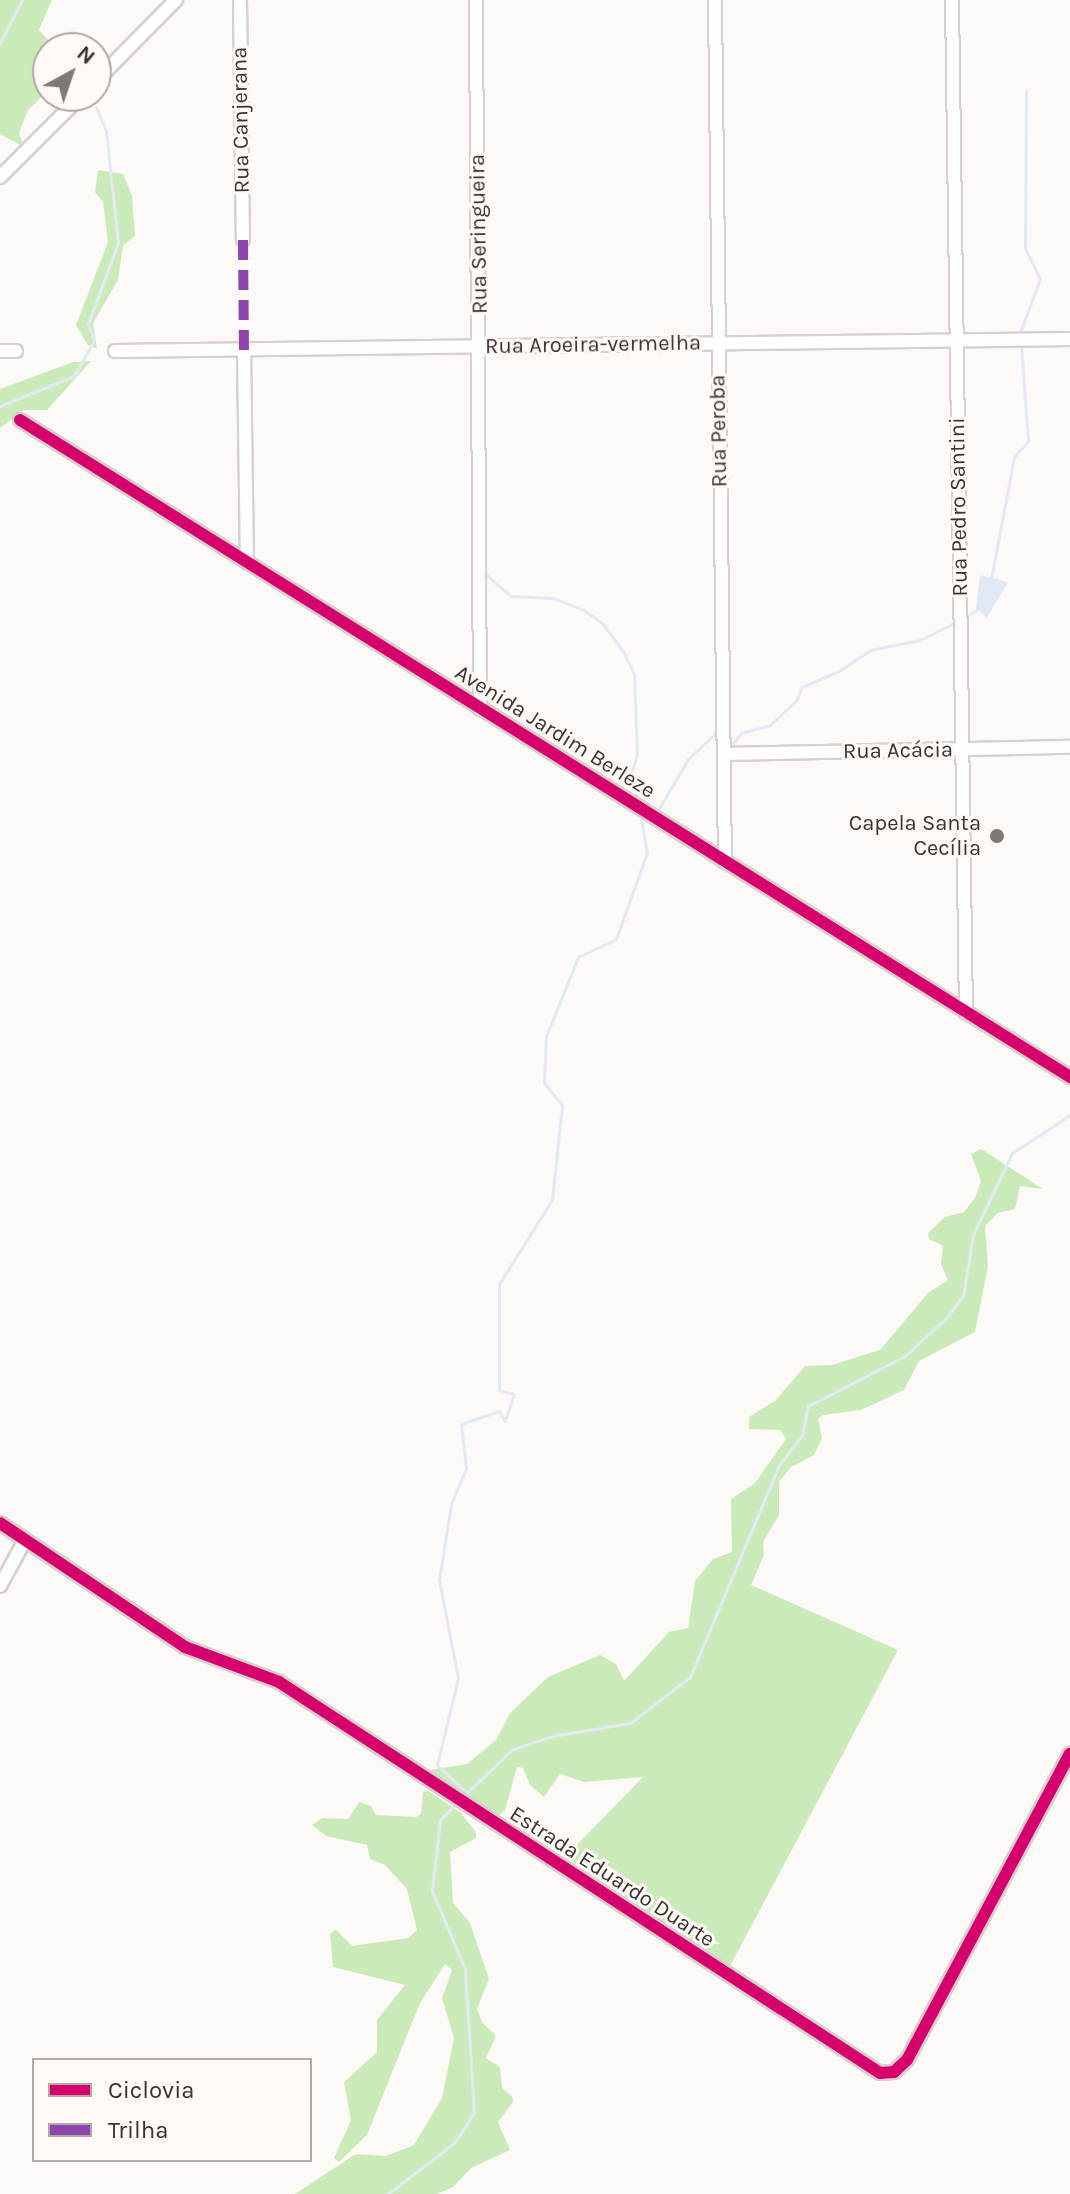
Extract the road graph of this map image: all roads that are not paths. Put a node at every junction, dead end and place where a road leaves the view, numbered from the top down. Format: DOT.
graph roads {
  1 [pos="176,0"];
  2 [pos="240,0"];
  3 [pos="476,0"];
  4 [pos="715,0"];
  5 [pos="952,0"];
  6 [pos="112,65"];
  7 [pos="65,112"];
  8 [pos="0,177"];
  9 [pos="243,240"];
  10 [pos="1070,339"];
  11 [pos="957,340"];
  12 [pos="717,343"];
  13 [pos="480,346"];
  14 [pos="244,350"];
  15 [pos="0,351"];
  16 [pos="16,351"];
  17 [pos="115,351"];
  18 [pos="20,420"];
  19 [pos="247,562"];
  20 [pos="480,709"];
  21 [pos="1070,747"];
  22 [pos="962,750"];
  23 [pos="726,754"];
  24 [pos="725,862"];
  25 [pos="966,1013"];
  26 [pos="1070,1077"];
  27 [pos="0,1523"];
  28 [pos="25,1540"];
  29 [pos="0,1586"];
  30 [pos="1070,1754"];
  1 -- 6 [label="street"];
  2 -- 9 [label="street, Rua Canjerana"];
  3 -- 13 [label="street, Rua Seringueira"];
  4 -- 12 [label="street, Rua Peroba"];
  5 -- 11 [label="street, Rua Pedro Santini"];
  7 -- 8 [label="street"];
  10 -- 11 [label="street, Rua Aroeira-vermelha"];
  11 -- 12 [label="street, Rua Aroeira-vermelha"];
  11 -- 22 [label="street, Rua Pedro Santini"];
  12 -- 13 [label="street, Rua Aroeira-vermelha"];
  12 -- 23 [label="street, Rua Peroba"];
  13 -- 14 [label="street, Rua Aroeira-vermelha"];
  13 -- 20 [label="street, Rua Seringueira"];
  14 -- 17 [label="street, Rua Aroeira-vermelha"];
  14 -- 19 [label="street"];
  15 -- 16 [label="street"];
  18 -- 19 [label="street, Avenida Jardim Berleze"];
  19 -- 20 [label="street, Avenida Jardim Berleze"];
  20 -- 24 [label="street, Avenida Jardim Berleze"];
  21 -- 22 [label="street, Rua Acácia"];
  22 -- 23 [label="street, Rua Acácia"];
  22 -- 25 [label="street, Rua Pedro Santini"];
  23 -- 24 [label="street, Rua Peroba"];
  24 -- 25 [label="street, Avenida Jardim Berleze"];
  25 -- 26 [label="street, Avenida Jardim Berleze"];
  27 -- 28 [label="street, Estrada Eduardo Duarte"];
  28 -- 29 [label="street"];
  28 -- 30 [label="street, Estrada Eduardo Duarte"];
}
